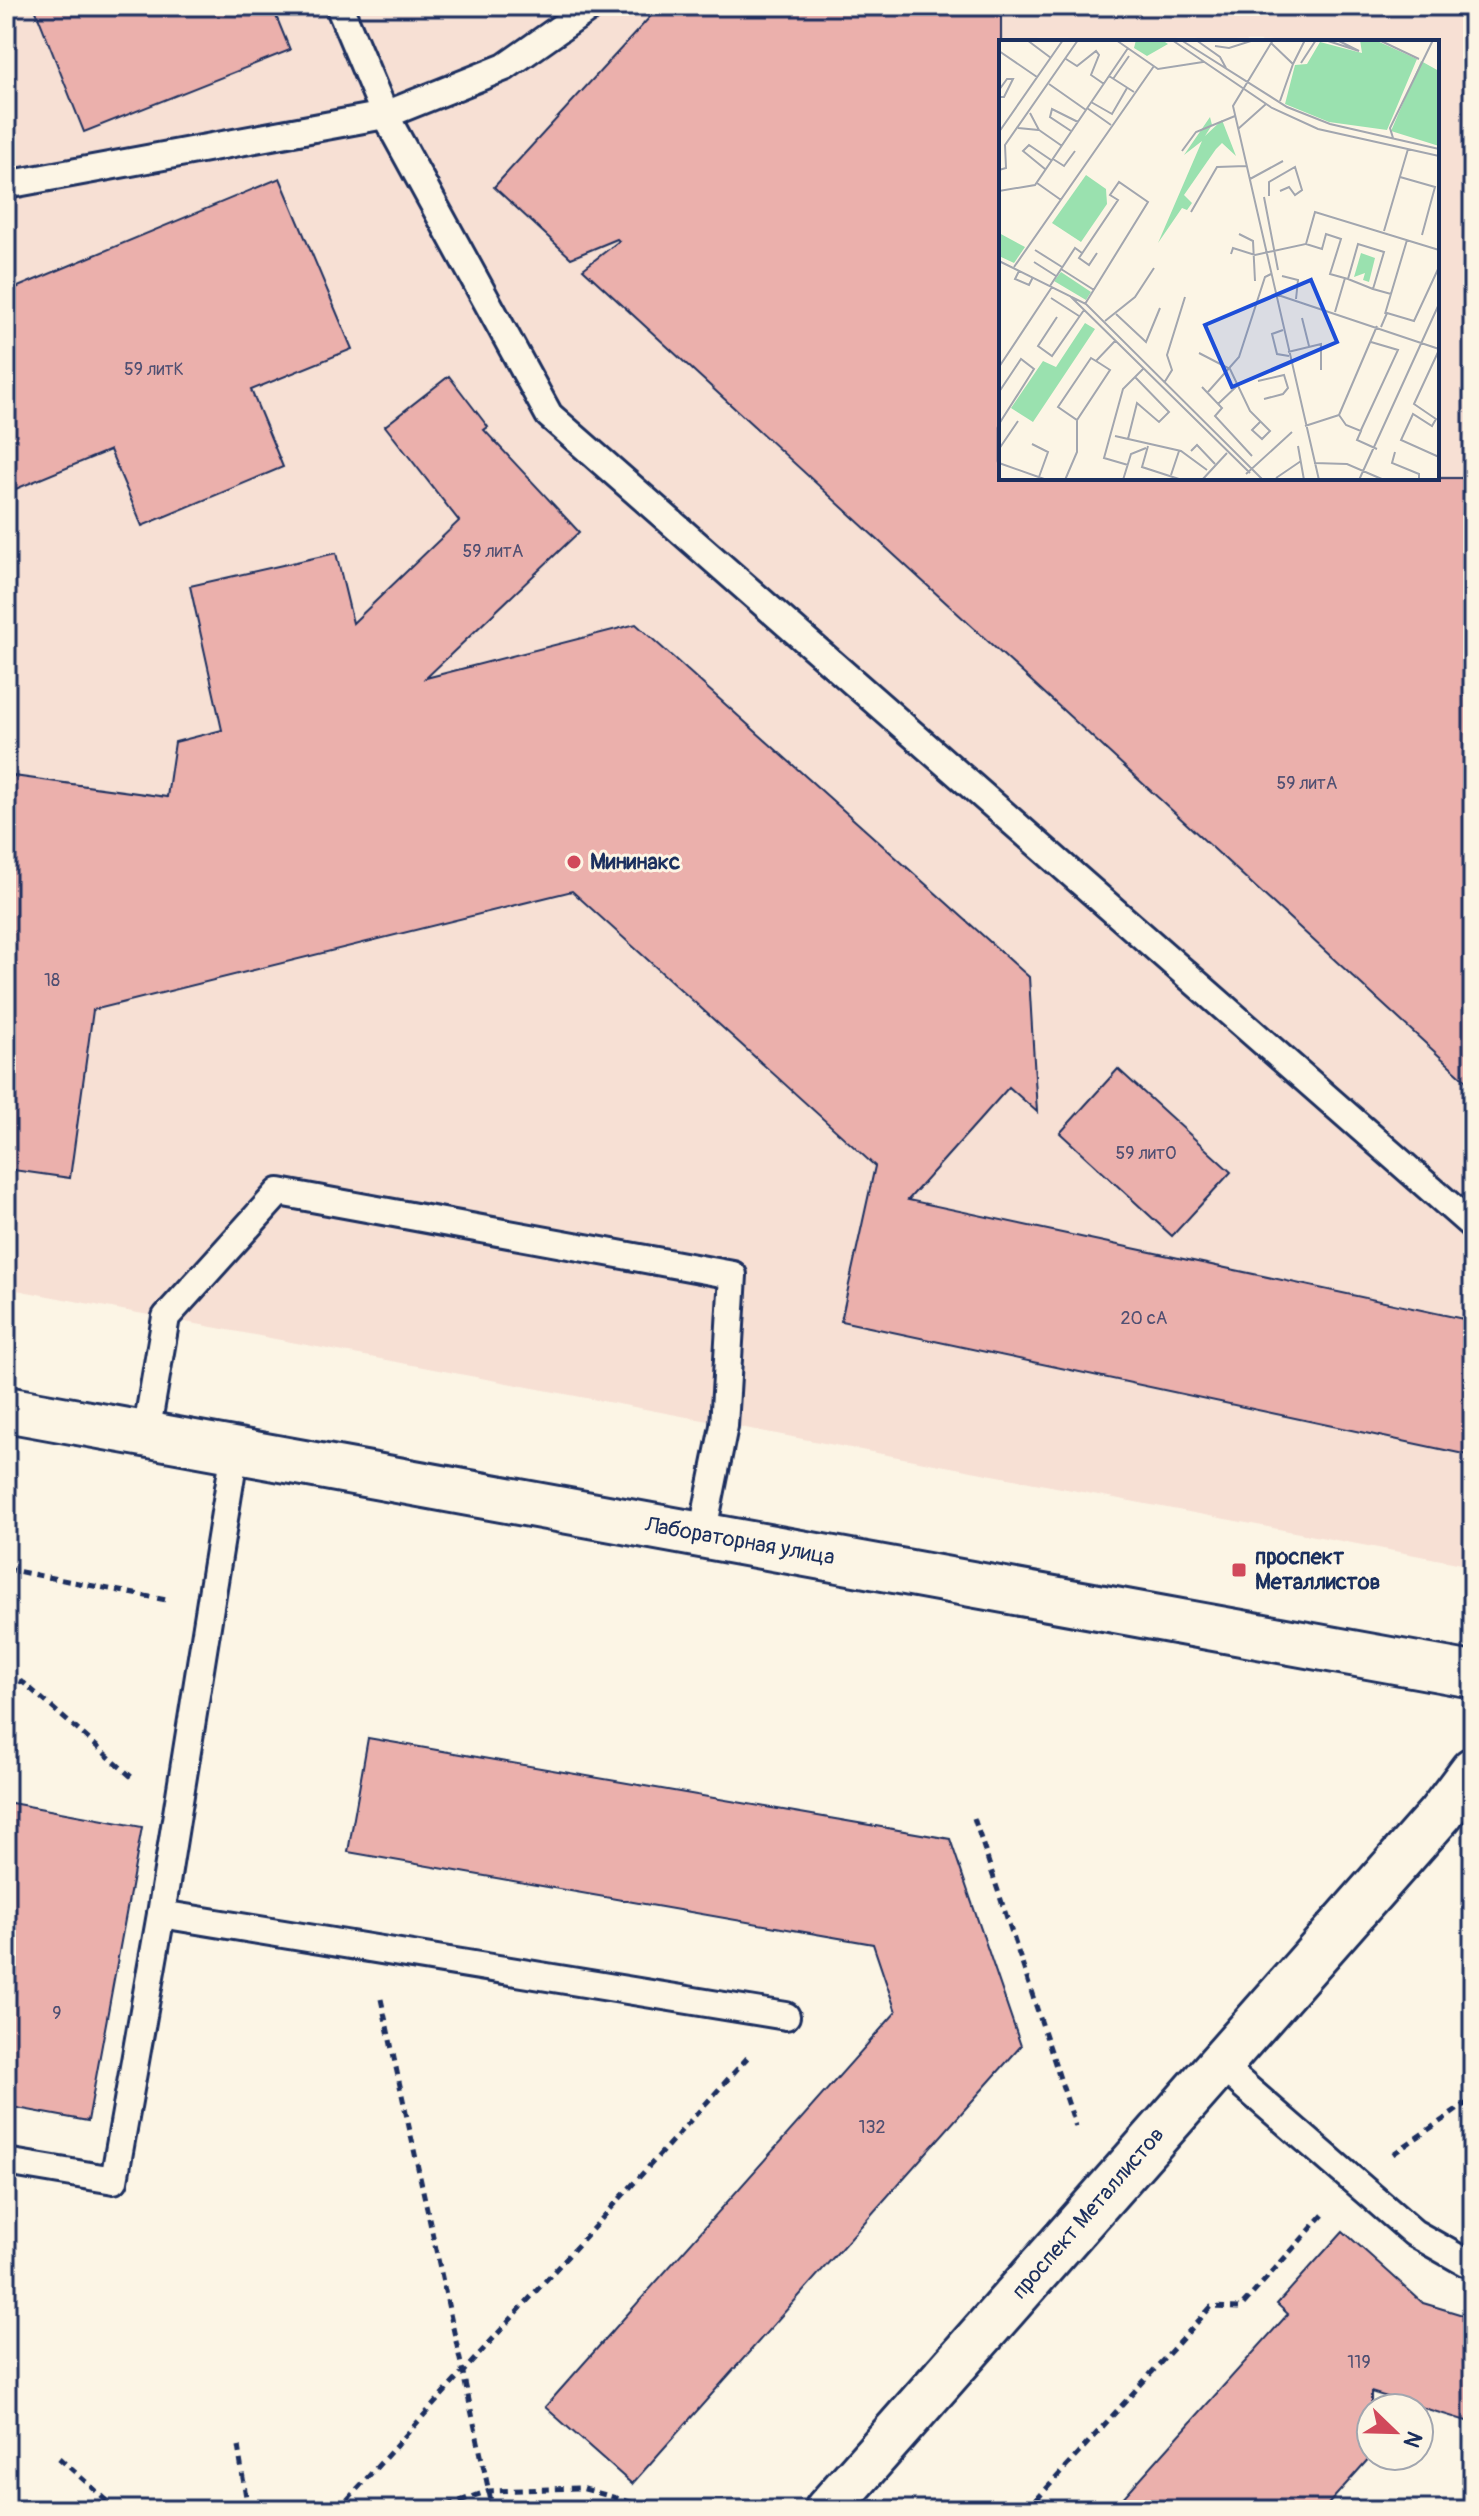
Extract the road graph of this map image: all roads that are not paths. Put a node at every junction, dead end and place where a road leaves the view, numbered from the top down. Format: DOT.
graph roads {
  1 [pos="339,6"];
  2 [pos="592,6"];
  3 [pos="385,115"];
  4 [pos="6,184"];
  5 [pos="1473,1226"];
  6 [pos="6,1409"];
  7 [pos="146,1434"];
  8 [pos="235,1450"];
  9 [pos="702,1535"];
  10 [pos="1473,1675"];
  11 [pos="1473,1770"];
  12 [pos="161,1914"];
  13 [pos="786,2016"];
  14 [pos="1219,2064"];
  15 [pos="6,2162"];
  16 [pos="1473,2264"];
  17 [pos="827,2510"];
  1 -- 3 [label="lane"];
  2 -- 3 [label="lane"];
  3 -- 4 [label="lane"];
  3 -- 5 [label="lane"];
  6 -- 7 [label="street, Лабораторная улица"];
  7 -- 8 [label="street, Лабораторная улица"];
  7 -- 9 [label="lane"];
  8 -- 9 [label="street, Лабораторная улица"];
  8 -- 12 [label="lane"];
  9 -- 10 [label="street, Лабораторная улица"];
  11 -- 14 [label="street, проспект Металлистов"];
  12 -- 13 [label="lane"];
  12 -- 15 [label="lane"];
  14 -- 16 [label="lane"];
  14 -- 17 [label="street, проспект Металлистов"];
}
